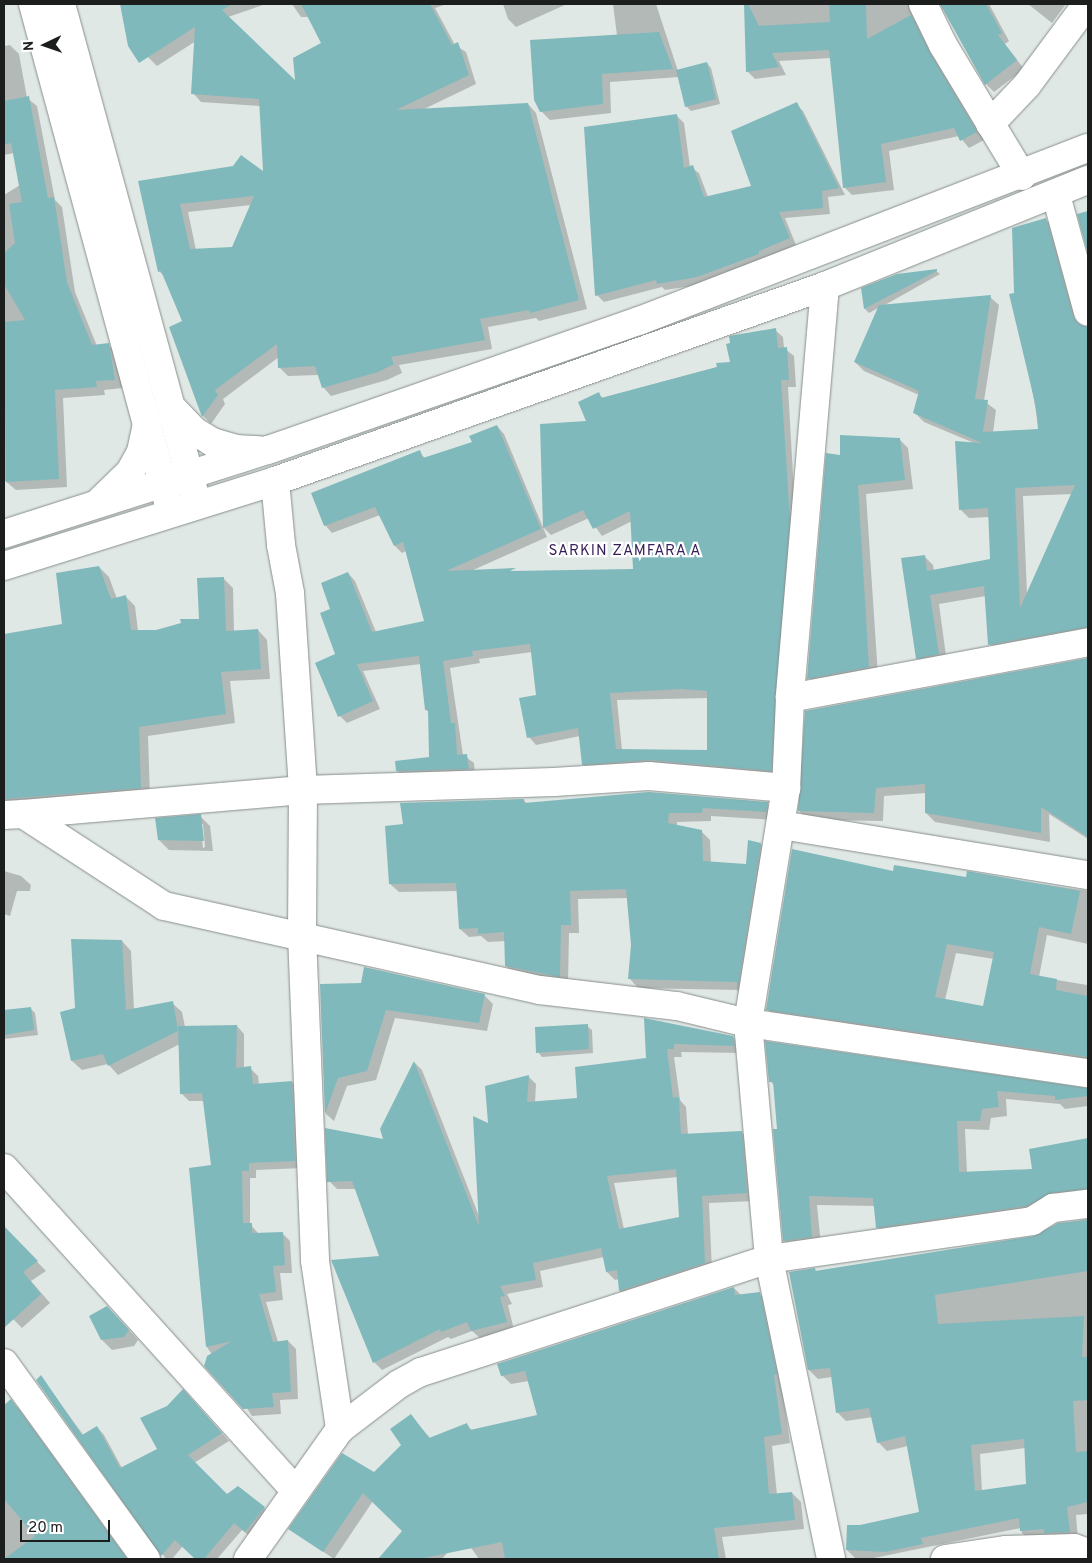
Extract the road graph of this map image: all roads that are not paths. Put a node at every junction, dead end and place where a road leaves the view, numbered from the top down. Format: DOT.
graph roads {
  1 [pos="33,4"];
  2 [pos="61,4"];
  3 [pos="923,4"];
  4 [pos="1087,4"];
  5 [pos="990,124"];
  6 [pos="1088,148"];
  7 [pos="1022,176"];
  8 [pos="1088,180"];
  9 [pos="1056,195"];
  10 [pos="825,286"];
  11 [pos="1088,312"];
  12 [pos="174,410"];
  13 [pos="147,422"];
  14 [pos="268,450"];
  15 [pos="189,475"];
  16 [pos="275,481"];
  17 [pos="163,484"];
  18 [pos="93,507"];
  19 [pos="198,507"];
  20 [pos="172,515"];
  21 [pos="4,534"];
  22 [pos="4,566"];
  23 [pos="1088,642"];
  24 [pos="790,698"];
  25 [pos="786,788"];
  26 [pos="303,790"];
  27 [pos="14,815"];
  28 [pos="782,825"];
  29 [pos="1088,875"];
  30 [pos="302,935"];
  31 [pos="748,1023"];
  32 [pos="1088,1073"];
  33 [pos="4,1168"];
  34 [pos="1088,1204"];
  35 [pos="769,1259"];
  36 [pos="4,1362"];
  37 [pos="340,1429"];
  38 [pos="296,1491"];
  39 [pos="1088,1553"];
  40 [pos="146,1559"];
  41 [pos="248,1559"];
  42 [pos="831,1559"];
  43 [pos="945,1559"];
  1 -- 13 [label="street"];
  2 -- 12 [label="street"];
  3 -- 5 [label="street"];
  4 -- 5 [label="street"];
  5 -- 7 [label="street"];
  6 -- 7 [label="street"];
  7 -- 14 [label="street"];
  8 -- 9 [label="street"];
  9 -- 10 [label="street"];
  9 -- 11 [label="street"];
  10 -- 16 [label="street"];
  10 -- 24 [label="street"];
  12 -- 14 [label="street"];
  12 -- 15 [label="street"];
  13 -- 17 [label="street"];
  13 -- 18 [label="street"];
  14 -- 15 [label="street"];
  15 -- 17 [label="street"];
  15 -- 19 [label="street"];
  16 -- 19 [label="street"];
  16 -- 26 [label="street"];
  17 -- 18 [label="street"];
  17 -- 20 [label="street"];
  18 -- 21 [label="street"];
  19 -- 20 [label="street"];
  20 -- 22 [label="street"];
  23 -- 24 [label="street"];
  24 -- 25 [label="street"];
  25 -- 26 [label="street"];
  25 -- 28 [label="street"];
  26 -- 27 [label="street"];
  26 -- 30 [label="street"];
  27 -- 30 [label="street"];
  28 -- 29 [label="street"];
  28 -- 31 [label="street"];
  30 -- 31 [label="street"];
  30 -- 37 [label="street"];
  31 -- 32 [label="street"];
  31 -- 35 [label="street"];
  33 -- 38 [label="street"];
  34 -- 35 [label="street"];
  35 -- 37 [label="street"];
  35 -- 42 [label="street"];
  36 -- 40 [label="street"];
  37 -- 38 [label="street"];
  38 -- 41 [label="street"];
  39 -- 43 [label="street"];
}
